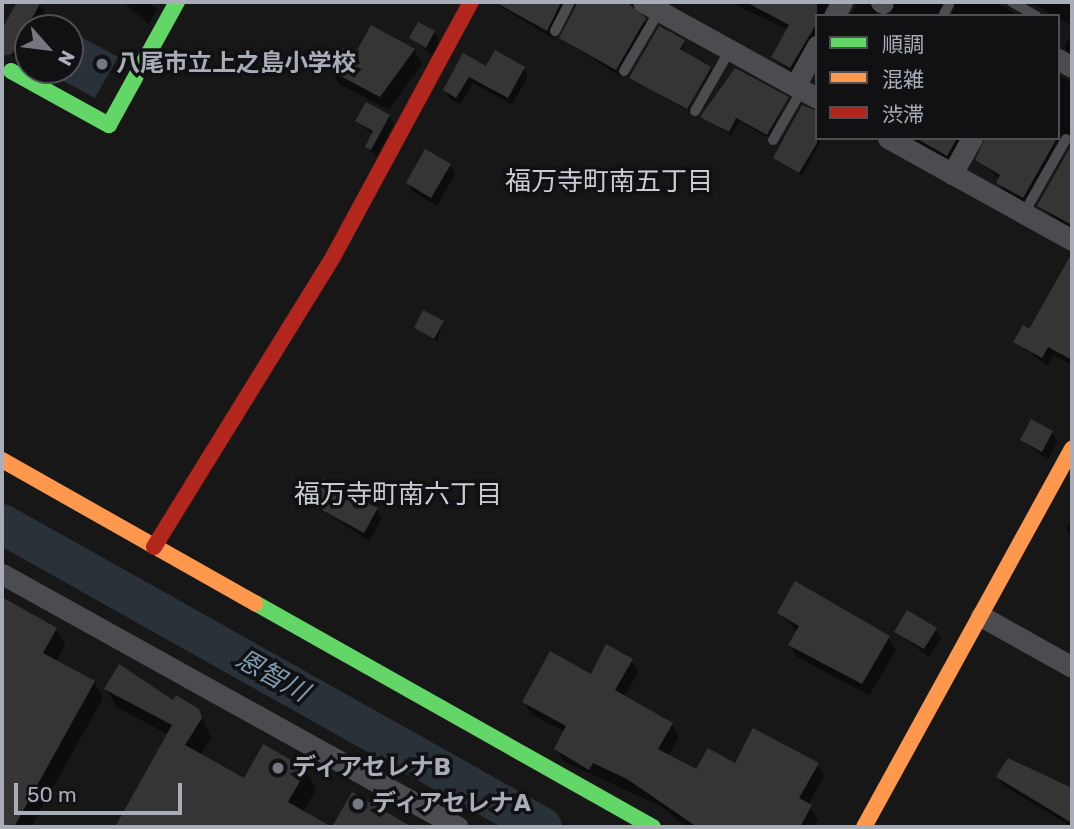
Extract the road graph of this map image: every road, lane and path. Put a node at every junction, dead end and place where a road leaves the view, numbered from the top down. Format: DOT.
graph roads {
  1 [pos="177,2"];
  2 [pos="471,2"];
  3 [pos="570,2"];
  4 [pos="1012,2"];
  5 [pos="949,4"];
  6 [pos="651,6"];
  7 [pos="944,14"];
  8 [pos="1033,14"];
  9 [pos="555,31"];
  10 [pos="730,50"];
  11 [pos="815,53"];
  12 [pos="11,71"];
  13 [pos="624,71"];
  14 [pos="804,91"];
  15 [pos="695,111"];
  16 [pos="773,139"];
  17 [pos="1066,139"];
  18 [pos="892,140"];
  19 [pos="971,140"];
  20 [pos="953,174"];
  21 [pos="1024,213"];
  22 [pos="1072,238"];
  23 [pos="1072,448"];
  24 [pos="2,460"];
  25 [pos="154,547"];
  26 [pos="2,573"];
  27 [pos="981,616"];
  28 [pos="1072,667"];
  29 [pos="458,827"];
  30 [pos="653,827"];
  31 [pos="864,827"];
  1 -- 12 [label="street"];
  2 -- 25 [label="street"];
  3 -- 9 [label="lane"];
  4 -- 8 [label="lane"];
  5 -- 7 [label="lane"];
  6 -- 10 [label="street"];
  6 -- 13 [label="lane"];
  10 -- 14 [label="street"];
  10 -- 15 [label="lane"];
  11 -- 14 [label="street"];
  14 -- 16 [label="lane"];
  17 -- 21 [label="lane"];
  18 -- 20 [label="street"];
  19 -- 20 [label="street"];
  20 -- 21 [label="street"];
  21 -- 22 [label="street"];
  23 -- 27 [label="street"];
  24 -- 25 [label="street"];
  25 -- 30 [label="street"];
  26 -- 29 [label="street"];
  27 -- 28 [label="street"];
  27 -- 31 [label="street"];
}
